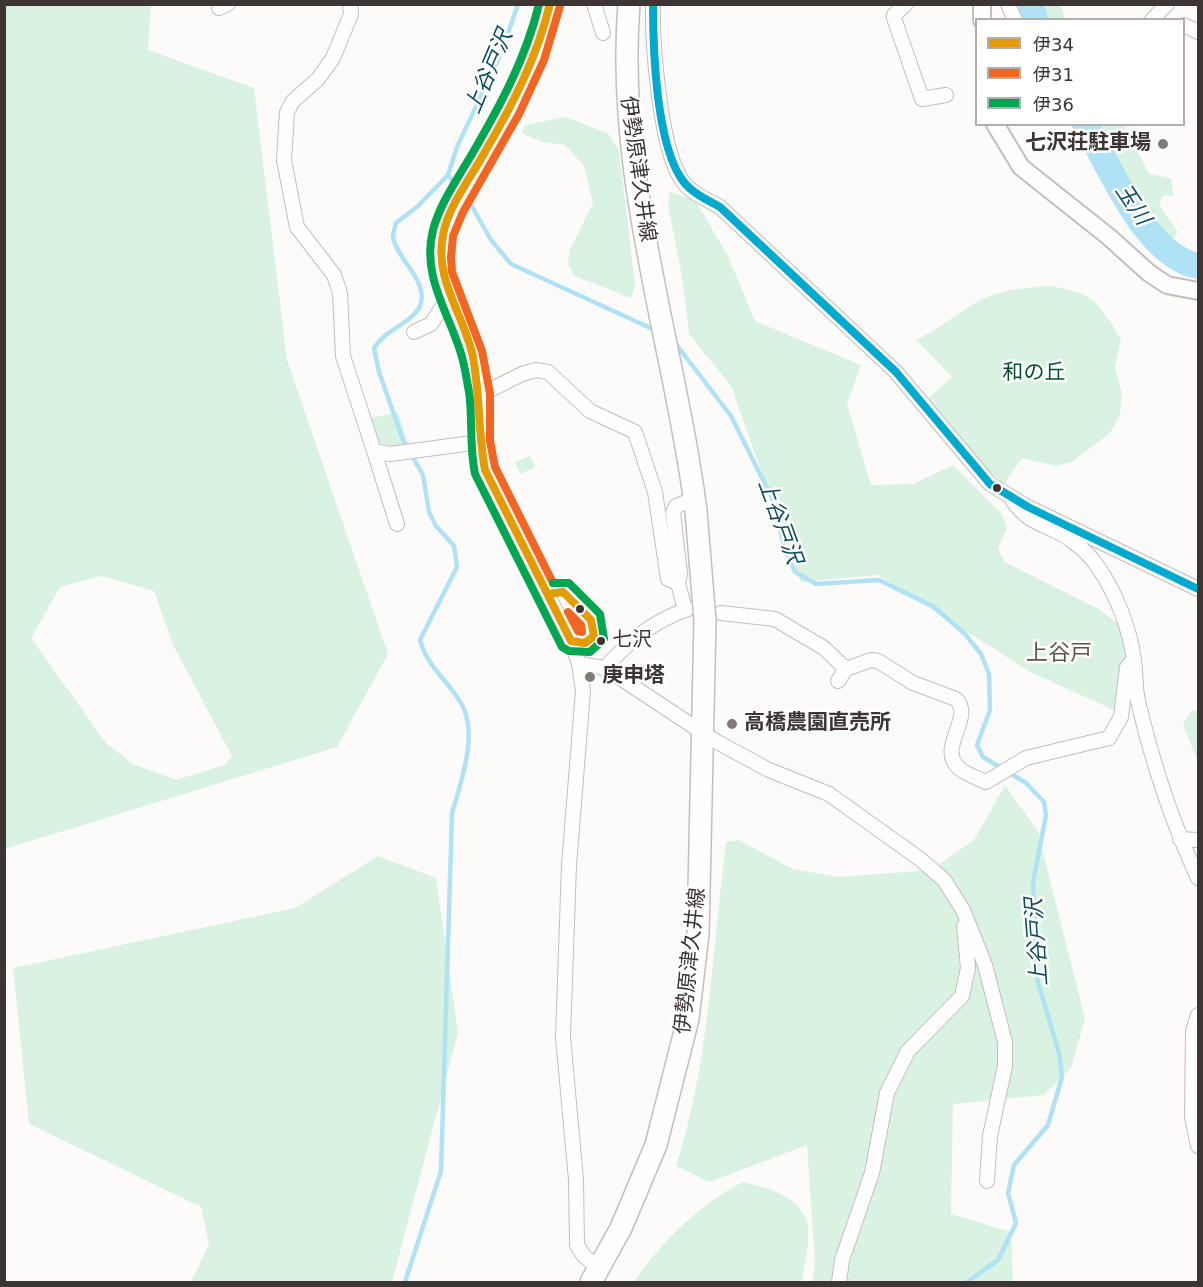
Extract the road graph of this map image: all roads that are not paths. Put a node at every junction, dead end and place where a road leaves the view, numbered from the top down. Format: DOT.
graph roads {
  1 [pos="350,4"];
  2 [pos="550,4"];
  3 [pos="594,4"];
  4 [pos="629,4"];
  5 [pos="653,4"];
  6 [pos="906,4"];
  7 [pos="1008,4"];
  8 [pos="1014,18"];
  9 [pos="603,33"];
  10 [pos="946,95"];
  11 [pos="996,126"];
  12 [pos="1198,291"];
  13 [pos="450,300"];
  14 [pos="414,333"];
  15 [pos="480,395"];
  16 [pos="480,442"];
  17 [pos="374,451"];
  18 [pos="1010,497"];
  19 [pos="694,499"];
  20 [pos="397,524"];
  21 [pos="678,583"];
  22 [pos="1198,589"];
  23 [pos="700,614"];
  24 [pos="1134,659"];
  25 [pos="579,664"];
  26 [pos="605,668"];
  27 [pos="704,732"];
  28 [pos="1180,839"];
  29 [pos="1198,840"];
  30 [pos="1198,878"];
  31 [pos="963,910"];
  32 [pos="1198,1015"];
  33 [pos="1198,1146"];
  34 [pos="987,1181"];
  35 [pos="595,1275"];
  36 [pos="839,1282"];
  1 -- 17 [label="street"];
  2 -- 13 [label="street"];
  3 -- 9 [label="street"];
  4 -- 19 [label="main road, 伊勢原津久井線"];
  5 -- 18 [label="street"];
  6 -- 10 [label="street"];
  7 -- 8 [label="street"];
  11 -- 12 [label="street"];
  13 -- 14 [label="street"];
  13 -- 15 [label="street"];
  15 -- 16 [label="street"];
  15 -- 21 [label="street"];
  16 -- 17 [label="street"];
  16 -- 25 [label="street"];
  17 -- 20 [label="street"];
  18 -- 22 [label="street"];
  18 -- 24 [label="street"];
  19 -- 21 [label="street"];
  19 -- 23 [label="main road, 伊勢原津久井線, bridge"];
  21 -- 23 [label="street"];
  23 -- 24 [label="street"];
  23 -- 26 [label="street"];
  23 -- 27 [label="main road, 伊勢原津久井線"];
  24 -- 28 [label="street"];
  25 -- 26 [label="street"];
  25 -- 35 [label="street"];
  26 -- 27 [label="street"];
  27 -- 31 [label="street"];
  27 -- 35 [label="main road, 伊勢原津久井線"];
  28 -- 29 [label="street"];
  28 -- 30 [label="street"];
  31 -- 34 [label="street"];
  31 -- 36 [label="street"];
  32 -- 33 [label="street"];
}
